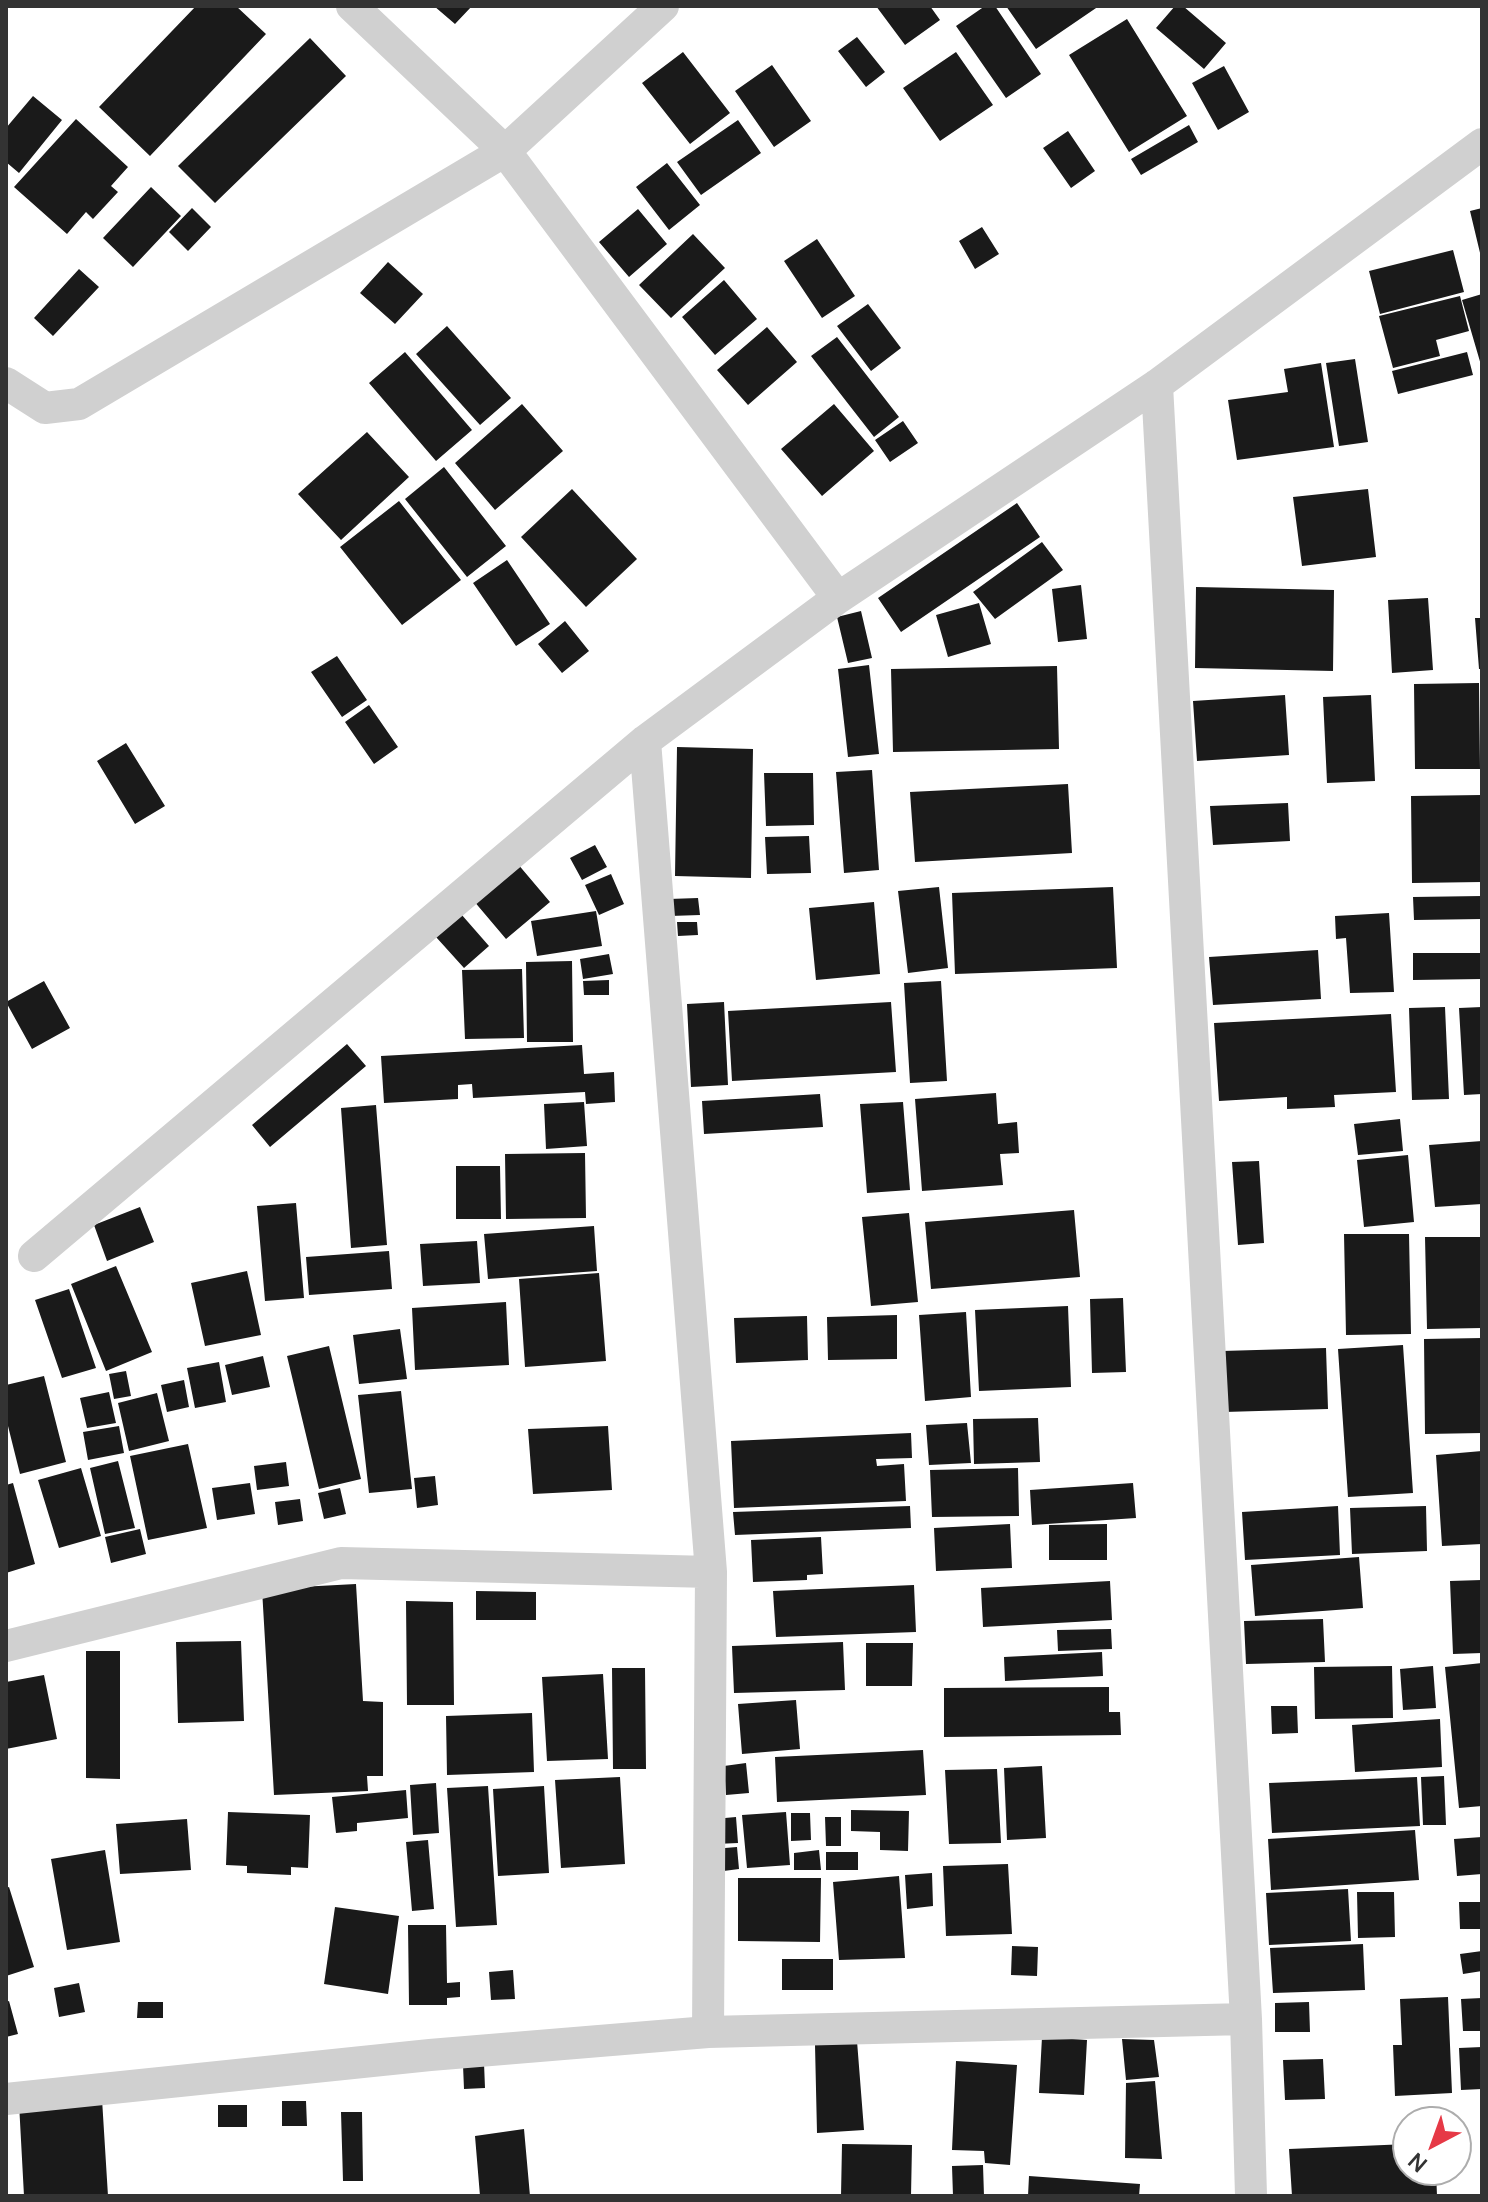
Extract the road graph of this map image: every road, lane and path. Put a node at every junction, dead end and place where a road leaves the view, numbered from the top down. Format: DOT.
graph roads {
  1 [pos="352,6"];
  2 [pos="663,6"];
  3 [pos="1482,144"];
  4 [pos="505,151"];
  5 [pos="6,383"];
  6 [pos="1157,385"];
  7 [pos="838,598"];
  8 [pos="645,741"];
  9 [pos="34,1256"];
  10 [pos="711,1572"];
  11 [pos="6,1646"];
  12 [pos="1246,2019"];
  13 [pos="708,2032"];
  14 [pos="6,2099"];
  15 [pos="1251,2196"];
  1 -- 4 [label="street"];
  2 -- 4 [label="street"];
  3 -- 6 [label="street"];
  4 -- 5 [label="street"];
  4 -- 7 [label="street"];
  6 -- 7 [label="street"];
  6 -- 12 [label="street"];
  7 -- 8 [label="street"];
  8 -- 9 [label="street"];
  8 -- 10 [label="street"];
  10 -- 11 [label="street"];
  10 -- 13 [label="street"];
  12 -- 13 [label="street"];
  12 -- 15 [label="street"];
  13 -- 14 [label="street"];
}
